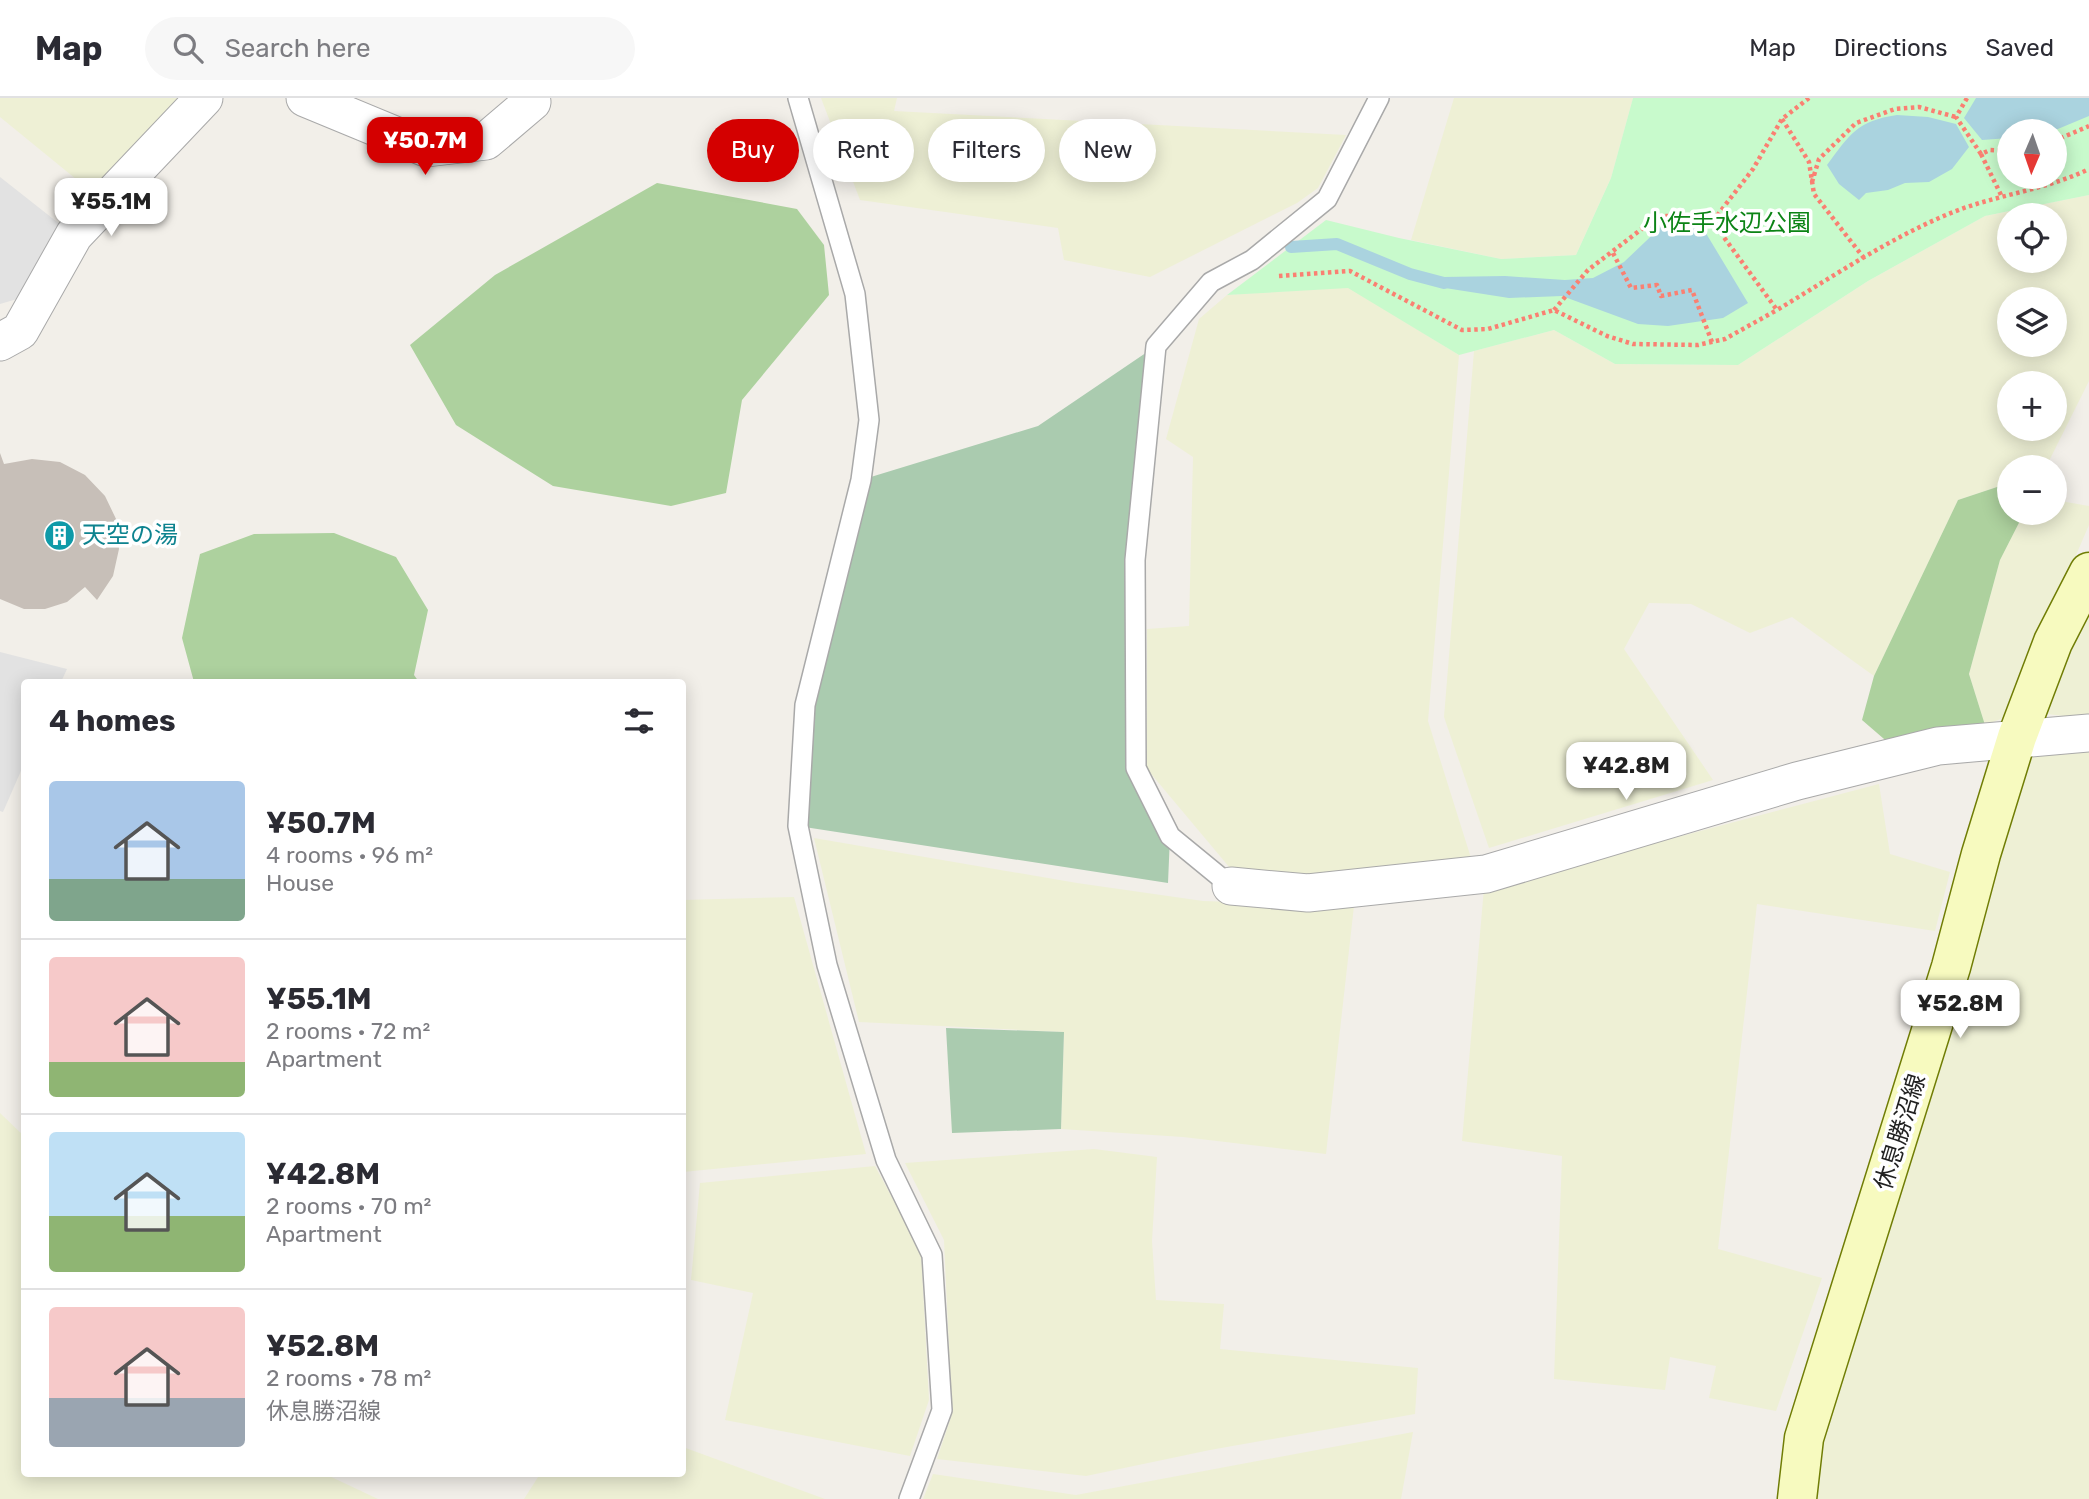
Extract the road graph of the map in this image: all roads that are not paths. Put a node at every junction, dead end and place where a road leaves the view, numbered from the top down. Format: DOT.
graph roads {
  1 [pos="204,98"];
  2 [pos="305,98"];
  3 [pos="798,98"];
  4 [pos="1379,98"];
  5 [pos="533,100"];
  6 [pos="0,342"];
  7 [pos="2089,572"];
  8 [pos="2089,733"];
  9 [pos="2017,737"];
  10 [pos="1231,886"];
  11 [pos="909,1499"];
  12 [pos="1797,1499"];
  1 -- 6 [label="street"];
  2 -- 5 [label="street"];
  3 -- 11 [label="lane"];
  4 -- 10 [label="lane"];
  7 -- 9 [label="main road, 休息勝沼線"];
  8 -- 9 [label="street"];
  9 -- 10 [label="street"];
  9 -- 12 [label="main road, 休息勝沼線"];
}
